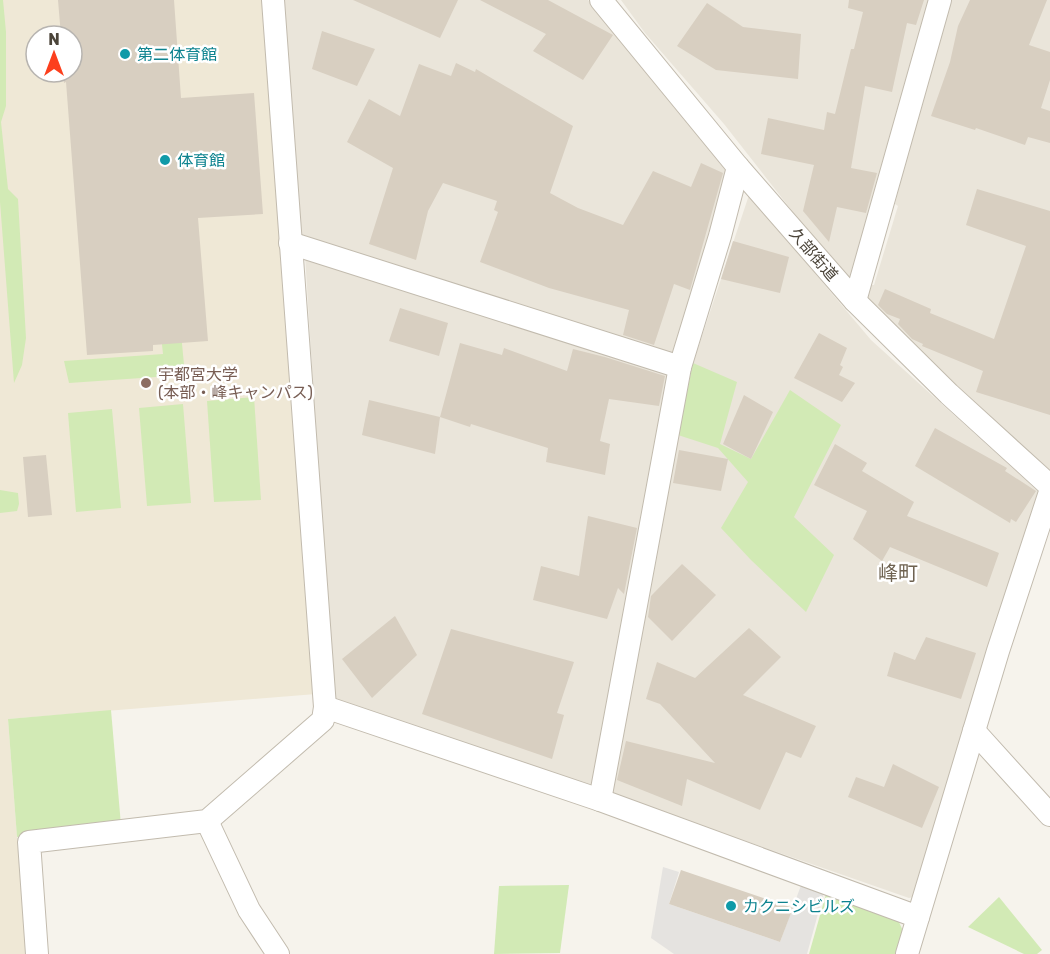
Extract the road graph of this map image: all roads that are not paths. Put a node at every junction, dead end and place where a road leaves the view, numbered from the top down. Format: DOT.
graph roads {
  1 [pos="273,0"];
  2 [pos="601,0"];
  3 [pos="940,0"];
  4 [pos="738,167"];
  5 [pos="290,243"];
  6 [pos="855,301"];
  7 [pos="680,367"];
  8 [pos="1050,486"];
  9 [pos="1050,492"];
  10 [pos="325,707"];
  11 [pos="974,731"];
  12 [pos="600,800"];
  13 [pos="1050,815"];
  14 [pos="207,821"];
  15 [pos="918,917"];
  16 [pos="37,954"];
  17 [pos="278,954"];
  18 [pos="907,954"];
  1 -- 5 [label="street"];
  2 -- 4 [label="street, 久部街道"];
  3 -- 6 [label="street"];
  4 -- 6 [label="street, 久部街道"];
  4 -- 7 [label="street"];
  5 -- 7 [label="street"];
  5 -- 10 [label="street"];
  6 -- 8 [label="street, 久部街道"];
  7 -- 12 [label="street"];
  9 -- 11 [label="street"];
  10 -- 12 [label="street"];
  10 -- 14 [label="street"];
  11 -- 13 [label="street"];
  11 -- 15 [label="street"];
  12 -- 15 [label="street"];
  14 -- 16 [label="street"];
  14 -- 17 [label="street"];
  15 -- 18 [label="street"];
}
